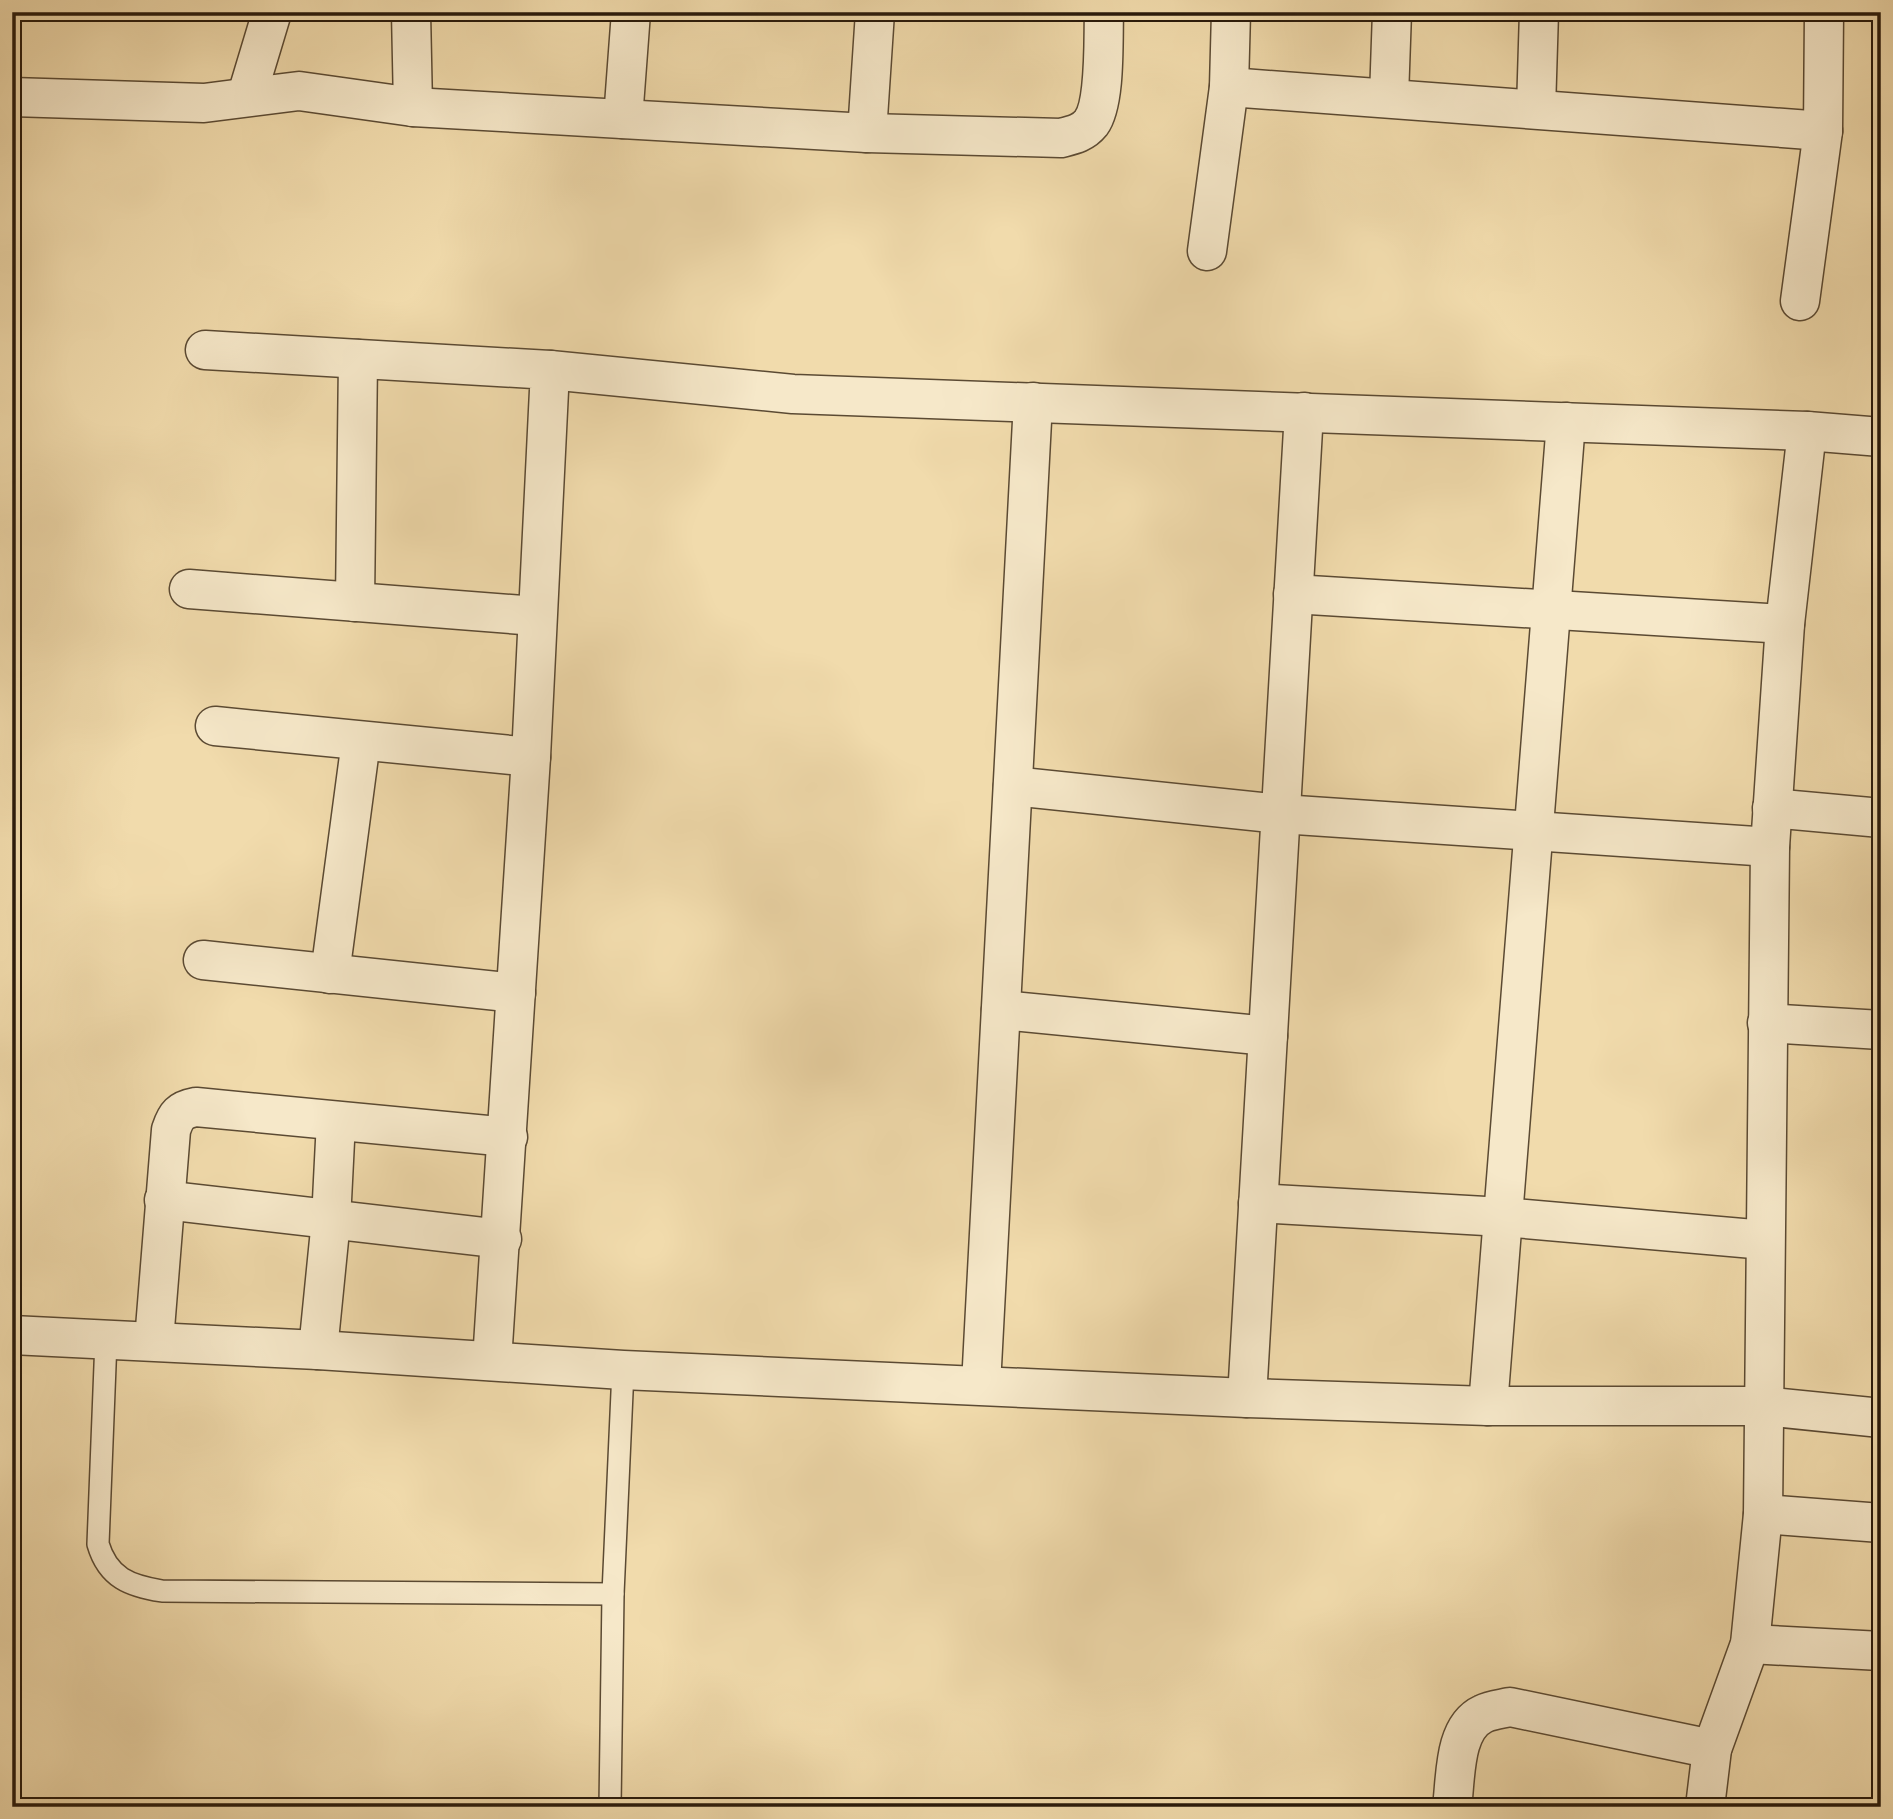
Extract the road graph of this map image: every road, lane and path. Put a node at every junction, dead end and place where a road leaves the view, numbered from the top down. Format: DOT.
graph roads {
  1 [pos="272,12"];
  2 [pos="411,12"];
  3 [pos="631,12"];
  4 [pos="875,12"];
  5 [pos="1104,12"];
  6 [pos="1231,12"];
  7 [pos="1392,12"];
  8 [pos="1539,12"];
  9 [pos="1824,12"];
  10 [pos="1229,87"];
  11 [pos="247,95"];
  12 [pos="12,97"];
  13 [pos="1389,97"];
  14 [pos="413,107"];
  15 [pos="1536,109"];
  16 [pos="623,119"];
  17 [pos="1823,131"];
  18 [pos="867,133"];
  19 [pos="1207,251"];
  20 [pos="1800,301"];
  21 [pos="205,350"];
  22 [pos="358,359"];
  23 [pos="550,370"];
  24 [pos="1033,402"];
  25 [pos="1304,412"];
  26 [pos="1566,422"];
  27 [pos="1807,431"];
  28 [pos="1881,438"];
  29 [pos="189,589"];
  30 [pos="1293,594"];
  31 [pos="355,602"];
  32 [pos="1551,610"];
  33 [pos="536,616"];
  34 [pos="1785,624"];
  35 [pos="215,726"];
  36 [pos="361,741"];
  37 [pos="531,757"];
  38 [pos="1013,786"];
  39 [pos="1772,808"];
  40 [pos="1281,814"];
  41 [pos="1881,818"];
  42 [pos="1534,832"];
  43 [pos="1770,847"];
  44 [pos="203,960"];
  45 [pos="330,974"];
  46 [pos="516,993"];
  47 [pos="1001,1010"];
  48 [pos="1768,1023"];
  49 [pos="1881,1030"];
  50 [pos="1268,1036"];
  51 [pos="336,1121"];
  52 [pos="508,1137"];
  53 [pos="164,1200"];
  54 [pos="1258,1203"];
  55 [pos="1503,1217"];
  56 [pos="331,1220"];
  57 [pos="502,1239"];
  58 [pos="1765,1240"];
  59 [pos="12,1335"];
  60 [pos="107,1340"];
  61 [pos="154,1341"];
  62 [pos="318,1350"];
  63 [pos="492,1361"];
  64 [pos="623,1370"];
  65 [pos="982,1385"];
  66 [pos="1247,1398"];
  67 [pos="1488,1406"];
  68 [pos="1763,1406"];
  69 [pos="1881,1418"];
  70 [pos="1763,1514"];
  71 [pos="1881,1523"];
  72 [pos="614,1594"];
  73 [pos="1750,1644"];
  74 [pos="1881,1651"];
  75 [pos="1712,1749"];
  76 [pos="610,1807"];
  77 [pos="1452,1807"];
  78 [pos="1704,1807"];
  1 -- 11 [label="street"];
  2 -- 14 [label="street"];
  3 -- 16 [label="street"];
  4 -- 18 [label="street"];
  5 -- 18 [label="street"];
  6 -- 10 [label="street"];
  7 -- 13 [label="street"];
  8 -- 15 [label="street"];
  9 -- 17 [label="street"];
  10 -- 13 [label="street"];
  10 -- 19 [label="street"];
  11 -- 12 [label="street"];
  11 -- 14 [label="street"];
  13 -- 15 [label="street"];
  14 -- 16 [label="street"];
  15 -- 17 [label="street"];
  16 -- 18 [label="street"];
  17 -- 20 [label="street"];
  21 -- 22 [label="street"];
  22 -- 23 [label="street"];
  22 -- 31 [label="street"];
  23 -- 24 [label="street"];
  23 -- 33 [label="street"];
  24 -- 25 [label="street"];
  24 -- 38 [label="street"];
  25 -- 26 [label="street"];
  25 -- 30 [label="street"];
  26 -- 27 [label="street"];
  26 -- 32 [label="street"];
  27 -- 28 [label="street"];
  27 -- 34 [label="street"];
  29 -- 31 [label="street"];
  30 -- 32 [label="street"];
  30 -- 40 [label="street"];
  31 -- 33 [label="street"];
  32 -- 34 [label="street"];
  32 -- 42 [label="street"];
  33 -- 37 [label="street"];
  34 -- 39 [label="street"];
  35 -- 36 [label="street"];
  36 -- 37 [label="street"];
  36 -- 45 [label="street"];
  37 -- 46 [label="street"];
  38 -- 40 [label="street"];
  38 -- 47 [label="street"];
  39 -- 41 [label="street"];
  39 -- 43 [label="street"];
  40 -- 42 [label="street"];
  40 -- 50 [label="street"];
  42 -- 43 [label="street"];
  42 -- 55 [label="street"];
  43 -- 48 [label="street"];
  44 -- 45 [label="street"];
  45 -- 46 [label="street"];
  46 -- 52 [label="street"];
  47 -- 50 [label="street"];
  47 -- 65 [label="street"];
  48 -- 49 [label="street"];
  48 -- 58 [label="street"];
  50 -- 54 [label="street"];
  51 -- 52 [label="street"];
  51 -- 53 [label="street"];
  51 -- 56 [label="street"];
  52 -- 57 [label="street"];
  53 -- 56 [label="street"];
  53 -- 61 [label="street"];
  54 -- 55 [label="street"];
  54 -- 66 [label="street"];
  55 -- 58 [label="street"];
  55 -- 67 [label="street"];
  56 -- 57 [label="street"];
  56 -- 62 [label="street"];
  57 -- 63 [label="street"];
  58 -- 68 [label="street"];
  59 -- 60 [label="street"];
  60 -- 61 [label="street"];
  60 -- 72 [label="lane"];
  61 -- 62 [label="street"];
  62 -- 63 [label="street"];
  63 -- 64 [label="street"];
  64 -- 65 [label="street"];
  64 -- 72 [label="lane"];
  65 -- 66 [label="street"];
  66 -- 67 [label="street"];
  67 -- 68 [label="street"];
  68 -- 69 [label="street"];
  68 -- 70 [label="street"];
  70 -- 71 [label="street"];
  70 -- 73 [label="street"];
  72 -- 76 [label="lane"];
  73 -- 74 [label="street"];
  73 -- 75 [label="street"];
  75 -- 77 [label="street"];
  75 -- 78 [label="street"];
}
